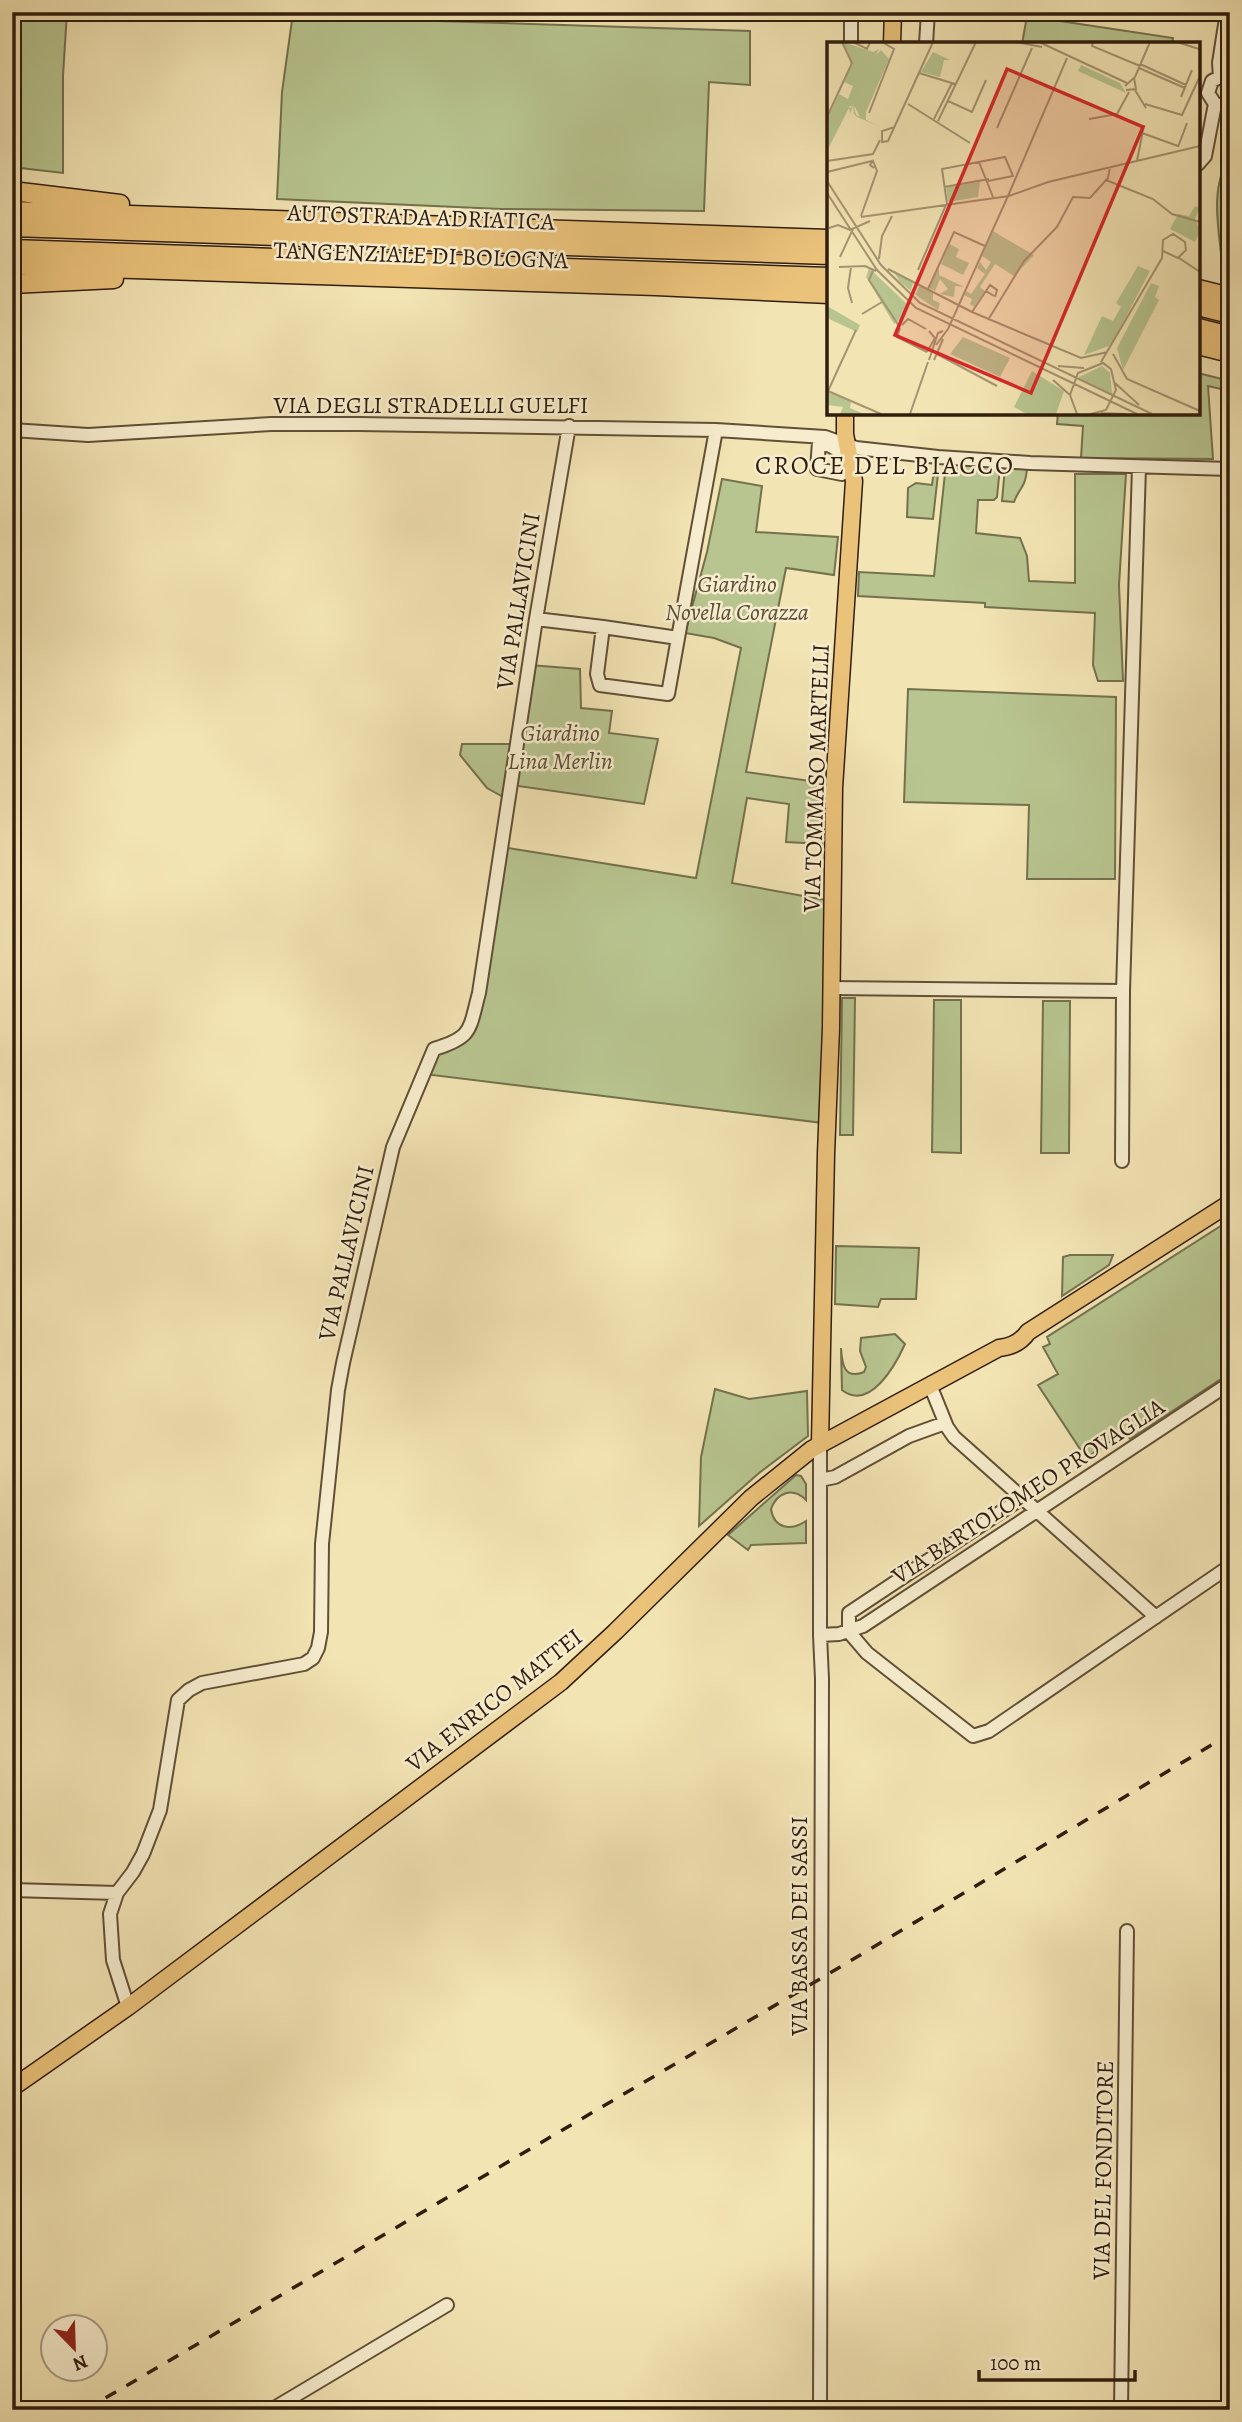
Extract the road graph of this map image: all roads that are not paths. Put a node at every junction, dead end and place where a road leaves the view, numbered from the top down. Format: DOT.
graph roads {
  1 [pos="851,12"];
  2 [pos="893,12"];
  3 [pos="928,12"];
  4 [pos="1227,12"];
  5 [pos="850,42"];
  6 [pos="892,42"];
  7 [pos="926,42"];
  8 [pos="1225,78"];
  9 [pos="1215,104"];
  10 [pos="1230,104"];
  11 [pos="1200,162"];
  12 [pos="12,191"];
  13 [pos="12,211"];
  14 [pos="163,216"];
  15 [pos="12,228"];
  16 [pos="827,240"];
  17 [pos="809,246"];
  18 [pos="12,249"];
  19 [pos="827,254"];
  20 [pos="12,265"];
  21 [pos="219,272"];
  22 [pos="827,278"];
  23 [pos="12,284"];
  24 [pos="808,285"];
  25 [pos="1200,290"];
  26 [pos="827,293"];
  27 [pos="1230,297"];
  28 [pos="1200,306"];
  29 [pos="1230,314"];
  30 [pos="1200,328"];
  31 [pos="1230,336"];
  32 [pos="1200,346"];
  33 [pos="1230,353"];
  34 [pos="845,415"];
  35 [pos="569,426"];
  36 [pos="12,430"];
  37 [pos="716,430"];
  38 [pos="848,446"];
  39 [pos="1139,467"];
  40 [pos="1230,469"];
  41 [pos="536,619"];
  42 [pos="603,627"];
  43 [pos="678,638"];
  44 [pos="831,988"];
  45 [pos="1123,991"];
  46 [pos="1122,1161"];
  47 [pos="1230,1203"];
  48 [pos="1230,1383"];
  49 [pos="930,1385"];
  50 [pos="945,1423"];
  51 [pos="820,1443"];
  52 [pos="820,1480"];
  53 [pos="1022,1498"];
  54 [pos="1036,1511"];
  55 [pos="1230,1566"];
  56 [pos="1156,1617"];
  57 [pos="849,1632"];
  58 [pos="820,1635"];
  59 [pos="12,1890"];
  60 [pos="117,1894"];
  61 [pos="1127,1931"];
  62 [pos="128,2007"];
  63 [pos="12,2088"];
  64 [pos="447,2305"];
  65 [pos="271,2410"];
  66 [pos="820,2410"];
  67 [pos="1121,2410"];
  1 -- 5 [label="street"];
  2 -- 6 [label="main road"];
  3 -- 7 [label="street"];
  4 -- 8 [label="street"];
  8 -- 9 [label="street"];
  9 -- 10 [label="street"];
  9 -- 11 [label="street"];
  12 -- 14 [label="highway"];
  13 -- 14 [label="highway, TANGENZIALE DI BOLOGNA"];
  14 -- 17 [label="highway, TANGENZIALE DI BOLOGNA"];
  15 -- 17 [label="highway, AUTOSTRADA ADRIATICA"];
  16 -- 17 [label="highway, TANGENZIALE DI BOLOGNA"];
  17 -- 19 [label="highway, AUTOSTRADA ADRIATICA"];
  18 -- 24 [label="highway, AUTOSTRADA ADRIATICA"];
  20 -- 21 [label="highway, TANGENZIALE DI BOLOGNA"];
  21 -- 23 [label="highway"];
  21 -- 24 [label="highway, TANGENZIALE DI BOLOGNA"];
  22 -- 24 [label="highway, AUTOSTRADA ADRIATICA"];
  24 -- 26 [label="highway, TANGENZIALE DI BOLOGNA"];
  25 -- 27 [label="highway"];
  28 -- 29 [label="highway"];
  30 -- 31 [label="highway"];
  32 -- 33 [label="highway"];
  34 -- 38 [label="main road, VIA TOMMASO MARTELLI"];
  35 -- 36 [label="street, VIA DEGLI STRADELLI GUELFI"];
  35 -- 37 [label="street, VIA DEGLI STRADELLI GUELFI"];
  35 -- 41 [label="street, VIA PALLAVICINI"];
  37 -- 38 [label="street, VIA DEGLI STRADELLI GUELFI"];
  37 -- 43 [label="street"];
  38 -- 39 [label="street, VIA DEGLI STRADELLI GUELFI"];
  38 -- 44 [label="main road, VIA TOMMASO MARTELLI"];
  39 -- 40 [label="street, VIA DEGLI STRADELLI GUELFI"];
  39 -- 45 [label="street"];
  41 -- 42 [label="street"];
  41 -- 60 [label="street, VIA PALLAVICINI"];
  42 -- 43 [label="street"];
  42 -- 43 [label="street"];
  44 -- 45 [label="street"];
  44 -- 51 [label="main road, VIA TOMMASO MARTELLI"];
  45 -- 46 [label="street"];
  47 -- 49 [label="main road, VIA ENRICO MATTEI"];
  48 -- 54 [label="street, VIA BARTOLOMEO PROVAGLIA"];
  49 -- 50 [label="street"];
  49 -- 51 [label="main road, VIA ENRICO MATTEI"];
  50 -- 52 [label="street"];
  50 -- 53 [label="street"];
  51 -- 52 [label="street, VIA BASSA DEI SASSI"];
  51 -- 62 [label="main road, VIA ENRICO MATTEI"];
  52 -- 58 [label="street, VIA BASSA DEI SASSI"];
  53 -- 54 [label="street"];
  53 -- 57 [label="street, VIA BARTOLOMEO PROVAGLIA"];
  54 -- 56 [label="street"];
  54 -- 57 [label="street, VIA BARTOLOMEO PROVAGLIA"];
  55 -- 56 [label="street"];
  56 -- 57 [label="street"];
  57 -- 58 [label="street, VIA BARTOLOMEO PROVAGLIA"];
  58 -- 66 [label="street, VIA BASSA DEI SASSI"];
  59 -- 60 [label="street"];
  60 -- 62 [label="street, VIA PALLAVICINI"];
  61 -- 67 [label="street, VIA DEL FONDITORE"];
  62 -- 63 [label="main road, VIA ENRICO MATTEI"];
  64 -- 65 [label="street"];
}
